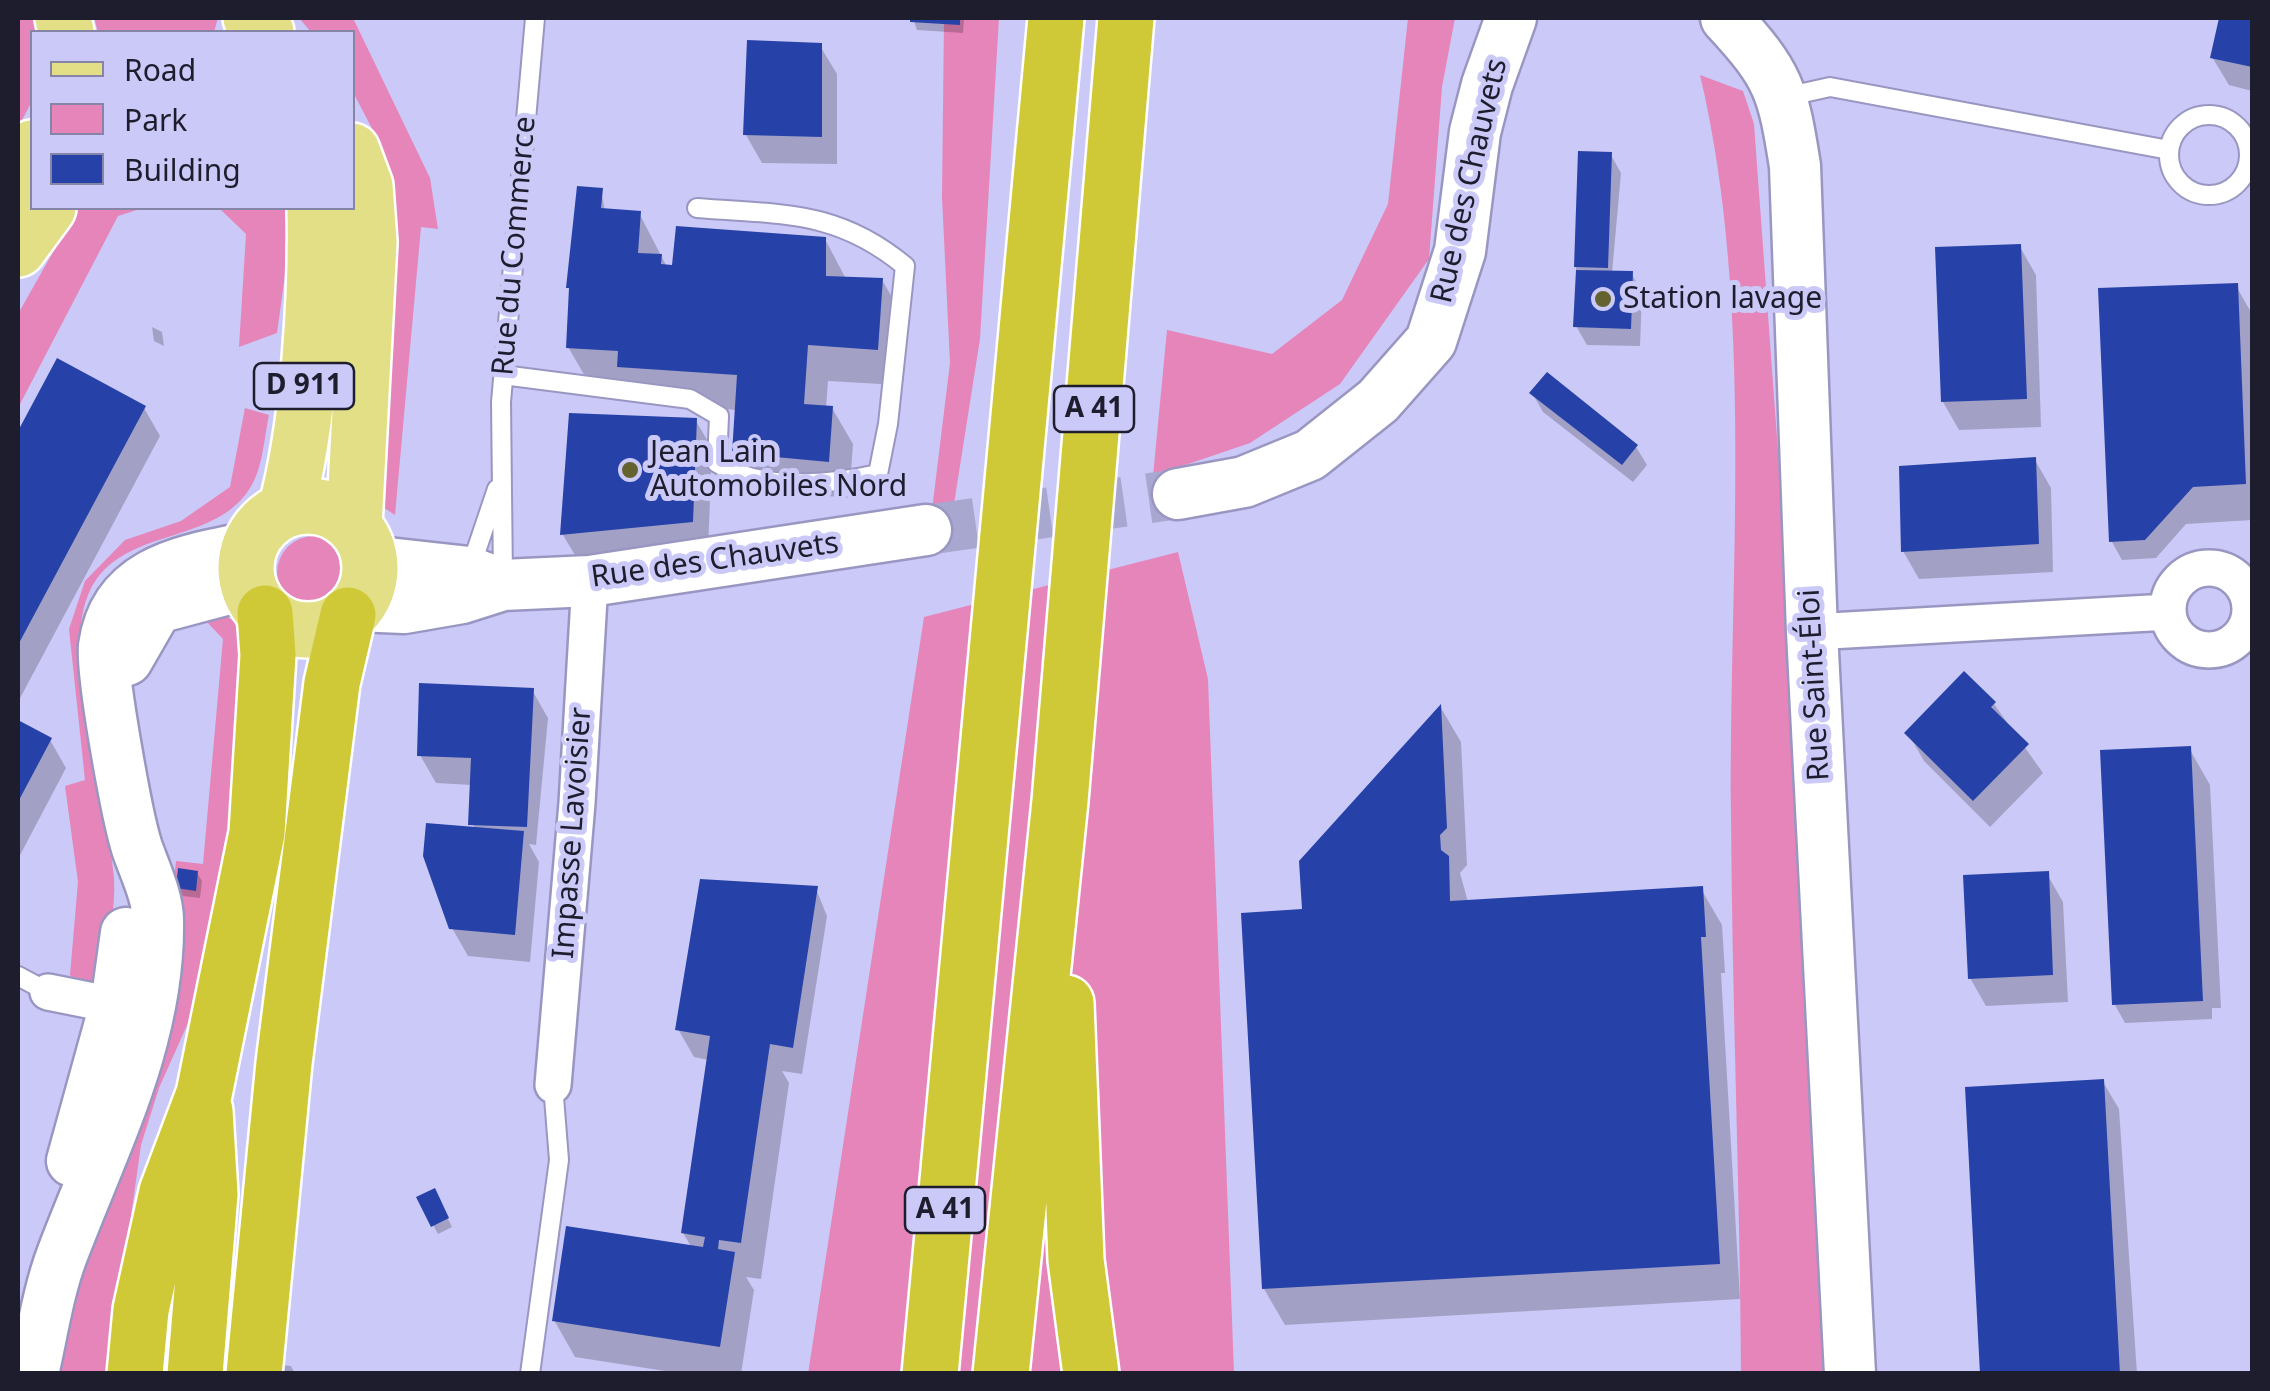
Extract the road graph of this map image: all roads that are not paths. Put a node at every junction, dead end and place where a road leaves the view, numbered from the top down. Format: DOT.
graph roads {
  1 [pos="535,18"];
  2 [pos="1056,18"];
  3 [pos="1126,18"];
  4 [pos="1511,18"];
  5 [pos="1726,18"];
  6 [pos="1784,97"];
  7 [pos="2169,150"];
  8 [pos="30,152"];
  9 [pos="355,159"];
  10 [pos="18,174"];
  11 [pos="696,208"];
  12 [pos="47,210"];
  13 [pos="315,210"];
  14 [pos="18,249"];
  15 [pos="503,375"];
  16 [pos="502,474"];
  17 [pos="1178,494"];
  18 [pos="926,530"];
  19 [pos="262,563"];
  20 [pos="357,577"];
  21 [pos="486,578"];
  22 [pos="590,581"];
  23 [pos="2249,586"];
  24 [pos="2168,612"];
  25 [pos="1812,632"];
  26 [pos="264,734"];
  27 [pos="1060,800"];
  28 [pos="309,866"];
  29 [pos="33,984"];
  30 [pos="123,1029"];
  31 [pos="961,1047"];
  32 [pos="553,1085"];
  33 [pos="204,1094"];
  34 [pos="276,1138"];
  35 [pos="60,1260"];
  36 [pos="33,1374"];
  37 [pos="135,1374"];
  38 [pos="166,1374"];
  39 [pos="195,1374"];
  40 [pos="226,1374"];
  41 [pos="254,1374"];
  42 [pos="286,1374"];
  43 [pos="530,1374"];
  44 [pos="904,1374"];
  45 [pos="930,1374"];
  46 [pos="1001,1374"];
  47 [pos="1091,1374"];
  48 [pos="1850,1374"];
  1 -- 15 [label="lane, Rue du Commerce"];
  2 -- 31 [label="highway, A 41"];
  3 -- 27 [label="highway, A 41"];
  4 -- 17 [label="main road, Rue des Chauvets"];
  5 -- 6 [label="main road, Rue Saint-Éloi"];
  6 -- 7 [label="lane"];
  6 -- 25 [label="main road, Rue Saint-Éloi"];
  7 -- 7 [label="lane"];
  8 -- 10 [label="main road"];
  9 -- 20 [label="main road, D 911"];
  11 -- 15 [label="lane"];
  12 -- 14 [label="main road"];
  13 -- 19 [label="main road, D 911"];
  15 -- 16 [label="lane, Rue du Commerce"];
  16 -- 21 [label="lane, Rue du Commerce"];
  16 -- 21 [label="lane, Rue du Commerce"];
  18 -- 22 [label="main road, Rue des Chauvets"];
  19 -- 20 [label="main road"];
  19 -- 20 [label="main road"];
  19 -- 26 [label="highway"];
  19 -- 30 [label="main road"];
  20 -- 21 [label="main road, Rue des Chauvets"];
  20 -- 28 [label="highway"];
  21 -- 22 [label="main road, Rue des Chauvets"];
  22 -- 32 [label="street, Impasse Lavoisier"];
  23 -- 24 [label="street"];
  23 -- 24 [label="street"];
  24 -- 25 [label="street"];
  25 -- 48 [label="main road, Rue Saint-Éloi"];
  26 -- 28 [label="lane"];
  26 -- 33 [label="highway"];
  27 -- 46 [label="highway, A 41"];
  27 -- 47 [label="highway"];
  28 -- 34 [label="highway"];
  29 -- 30 [label="street"];
  30 -- 35 [label="main road"];
  30 -- 35 [label="main road"];
  31 -- 44 [label="highway"];
  31 -- 45 [label="highway, A 41"];
  32 -- 43 [label="lane"];
  33 -- 37 [label="highway"];
  33 -- 38 [label="highway"];
  33 -- 39 [label="highway"];
  34 -- 40 [label="highway"];
  34 -- 41 [label="highway"];
  34 -- 42 [label="highway"];
  35 -- 36 [label="main road"];
}
